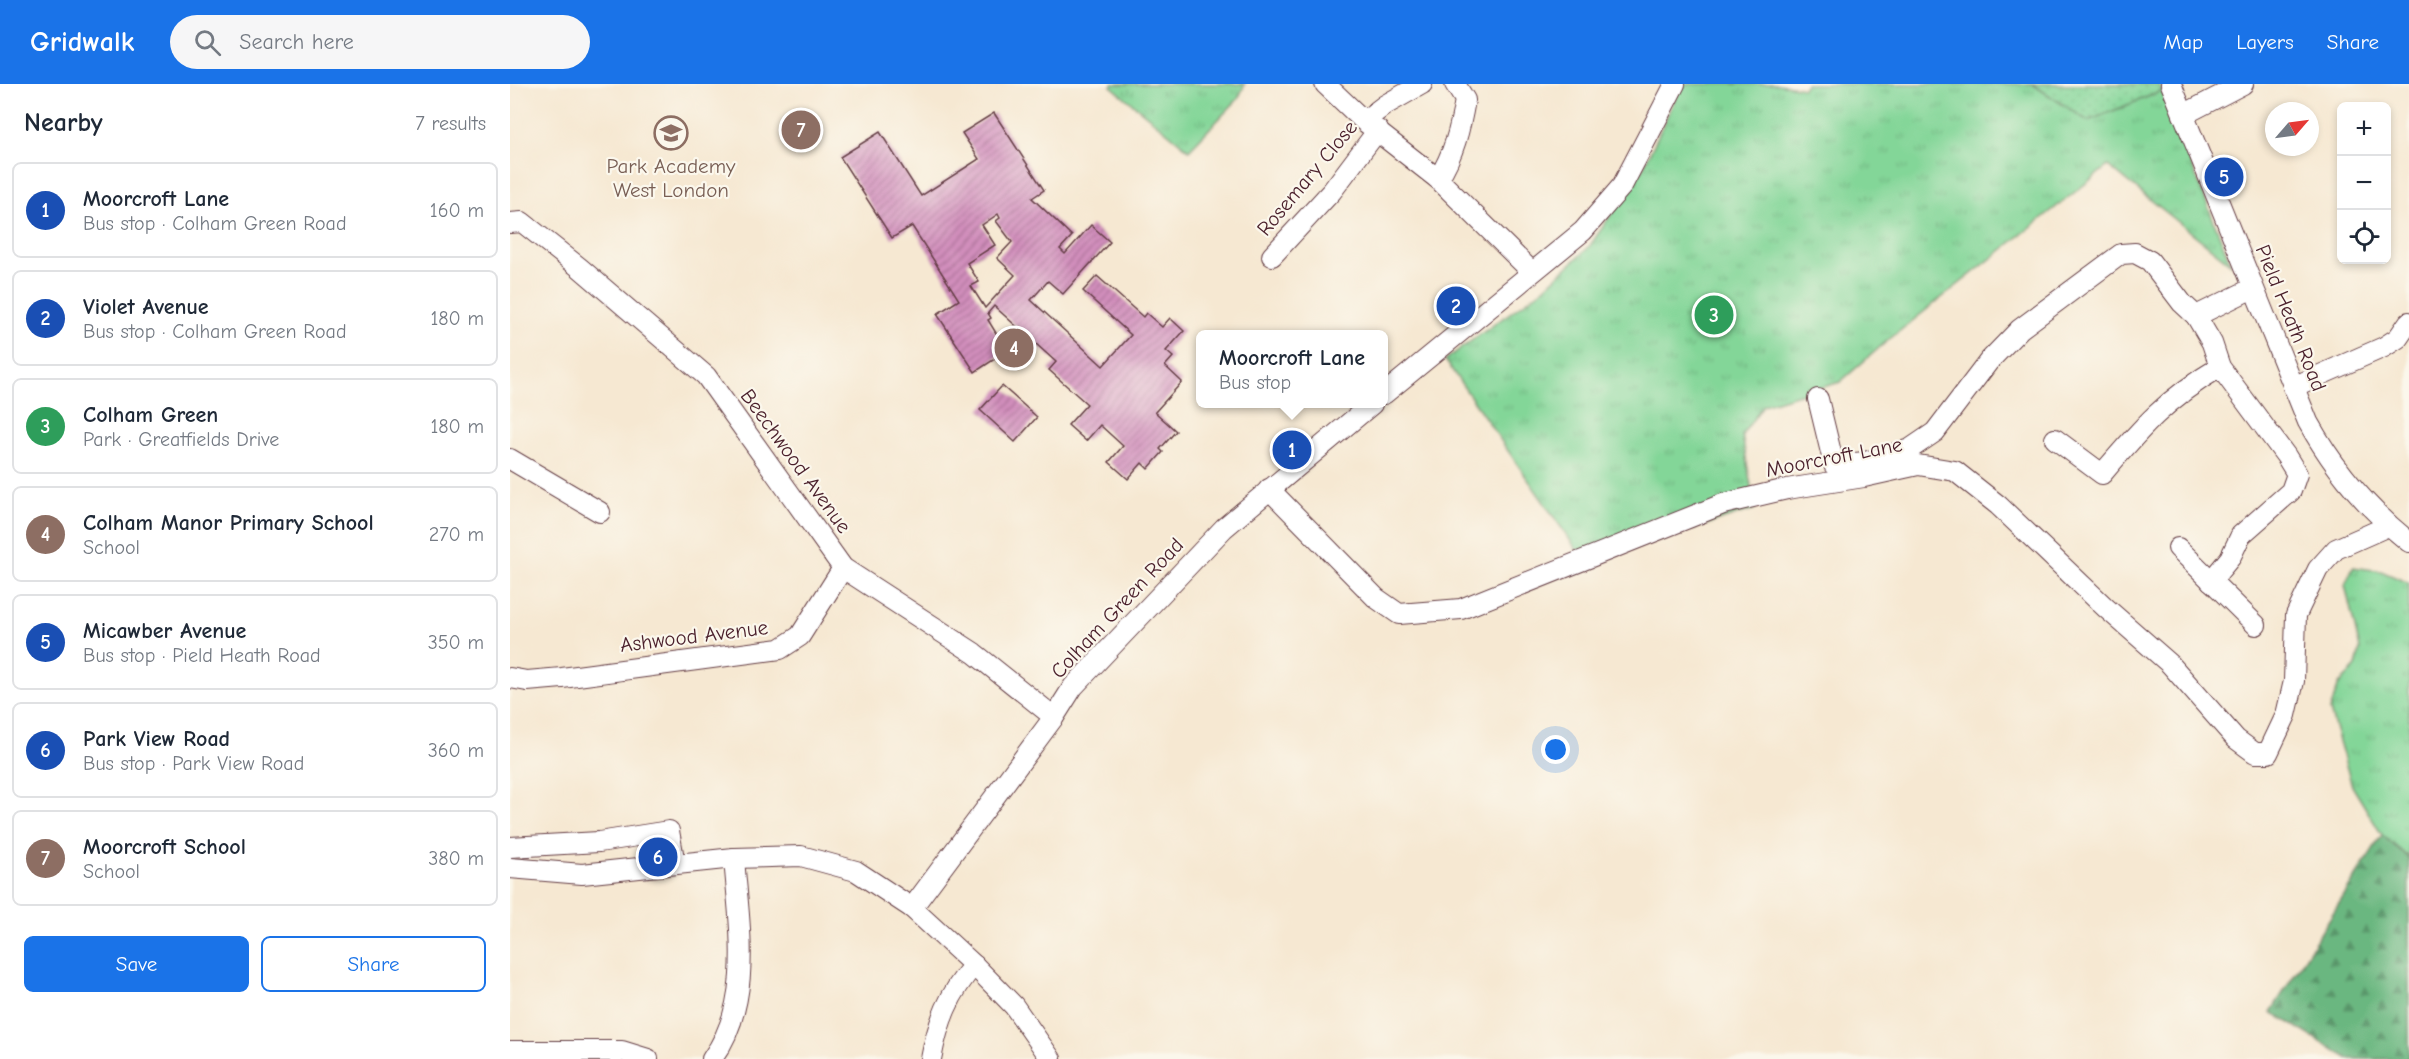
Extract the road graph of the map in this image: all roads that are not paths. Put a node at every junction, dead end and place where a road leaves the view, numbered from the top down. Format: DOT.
graph roads {
  1 [pos="1325,84"];
  2 [pos="1422,84"];
  3 [pos="1455,84"];
  4 [pos="1675,84"];
  5 [pos="2171,84"];
  6 [pos="2243,84"];
  7 [pos="2183,116"];
  8 [pos="1371,125"];
  9 [pos="1438,179"];
  10 [pos="510,223"];
  11 [pos="1272,256"];
  12 [pos="1531,271"];
  13 [pos="2253,288"];
  14 [pos="2196,316"];
  15 [pos="2409,322"];
  16 [pos="2220,367"];
  17 [pos="2293,387"];
  18 [pos="1388,390"];
  19 [pos="1818,399"];
  20 [pos="1367,408"];
  21 [pos="2055,440"];
  22 [pos="510,459"];
  23 [pos="1269,489"];
  24 [pos="600,512"];
  25 [pos="2388,526"];
  26 [pos="2409,542"];
  27 [pos="2178,548"];
  28 [pos="843,568"];
  29 [pos="2211,581"];
  30 [pos="2256,625"];
  31 [pos="510,678"];
  32 [pos="1054,717"];
  33 [pos="510,847"];
  34 [pos="734,858"];
  35 [pos="675,864"];
  36 [pos="510,868"];
  37 [pos="912,908"];
  38 [pos="974,965"];
  39 [pos="510,1051"];
  40 [pos="648,1059"];
  41 [pos="712,1059"];
  42 [pos="931,1059"];
  43 [pos="1051,1059"];
  1 -- 8 [label="street"];
  2 -- 8 [label="street, Rosemary Close"];
  3 -- 9 [label="street"];
  4 -- 12 [label="street"];
  5 -- 7 [label="street, Pield Heath Road"];
  6 -- 7 [label="street"];
  7 -- 13 [label="street, Pield Heath Road"];
  8 -- 9 [label="street"];
  8 -- 11 [label="street, Rosemary Close"];
  9 -- 12 [label="street"];
  10 -- 28 [label="street, Beechwood Avenue"];
  12 -- 18 [label="street"];
  13 -- 14 [label="street"];
  13 -- 17 [label="street, Pield Heath Road"];
  14 -- 16 [label="street"];
  14 -- 19 [label="street"];
  15 -- 17 [label="street"];
  16 -- 21 [label="street"];
  16 -- 29 [label="street"];
  17 -- 25 [label="street, Pield Heath Road"];
  20 -- 23 [label="street, Colham Green Road"];
  22 -- 24 [label="street"];
  23 -- 25 [label="street, Moorcroft Lane"];
  23 -- 32 [label="street, Colham Green Road"];
  25 -- 26 [label="street, Pield Heath Road"];
  27 -- 29 [label="street"];
  28 -- 31 [label="street, Ashwood Avenue"];
  28 -- 32 [label="street, Beechwood Avenue"];
  29 -- 30 [label="street"];
  32 -- 37 [label="street, Colham Green Road"];
  33 -- 35 [label="street"];
  34 -- 35 [label="street"];
  34 -- 37 [label="street"];
  34 -- 41 [label="street"];
  35 -- 36 [label="street"];
  37 -- 38 [label="street"];
  38 -- 42 [label="street"];
  38 -- 43 [label="street"];
  39 -- 40 [label="street"];
}
